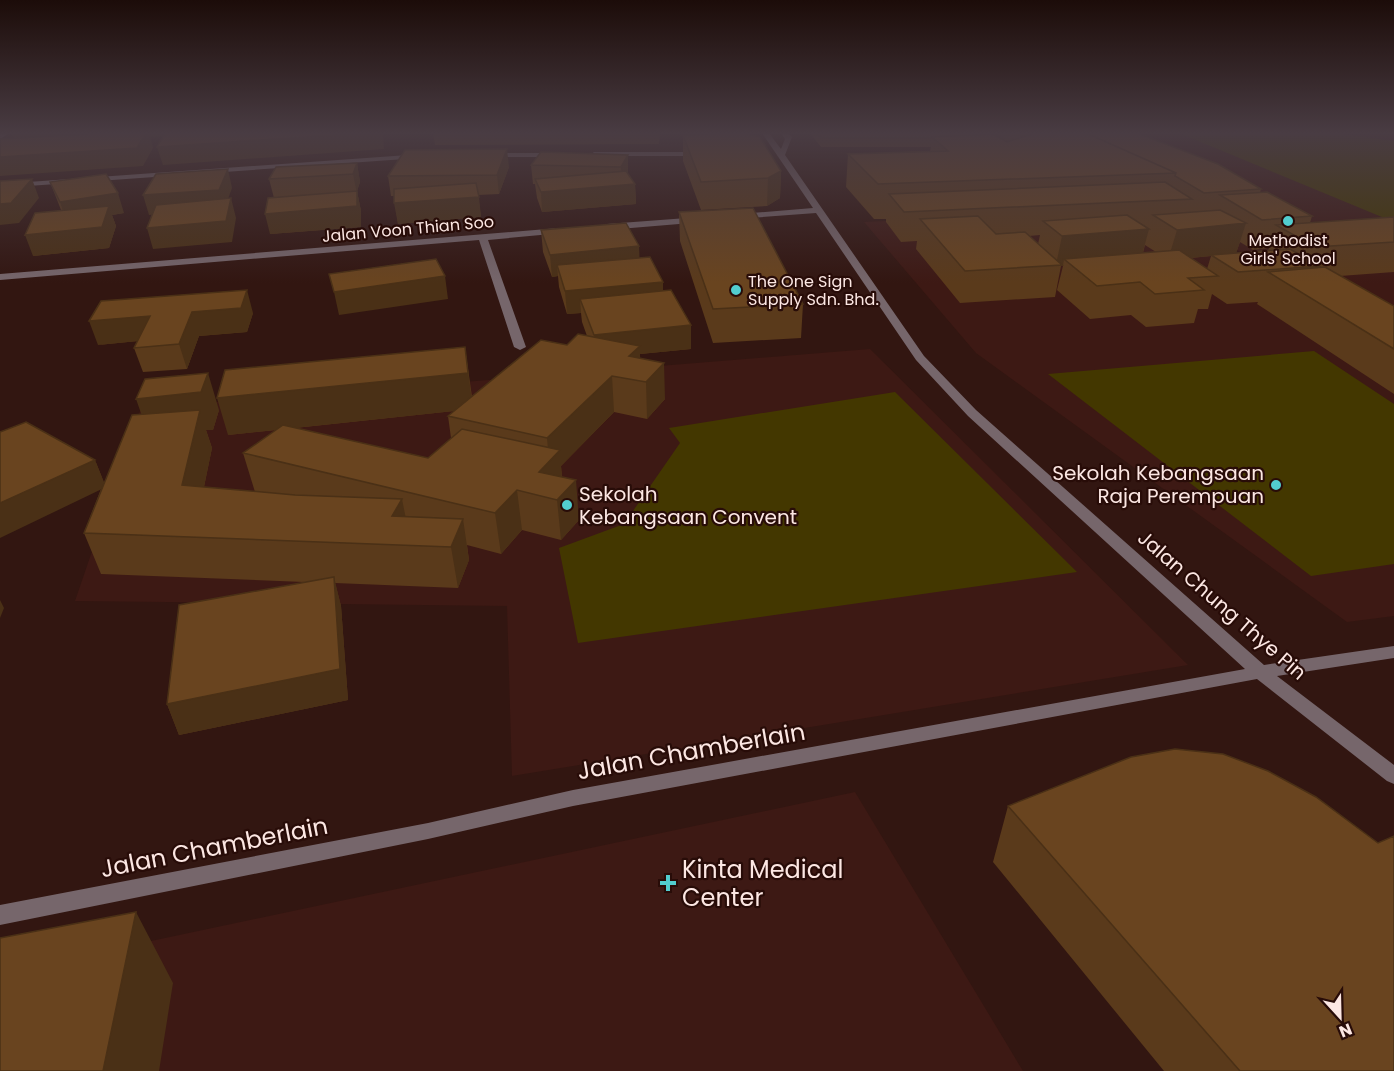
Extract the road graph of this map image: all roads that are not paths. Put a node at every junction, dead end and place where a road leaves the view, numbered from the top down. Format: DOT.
graph roads {
  1 [pos="43,183"];
  2 [pos="799,183"];
  3 [pos="0,186"];
  4 [pos="818,210"];
  5 [pos="730,217"];
  6 [pos="709,219"];
  7 [pos="596,228"];
  8 [pos="573,230"];
  9 [pos="483,238"];
  10 [pos="0,277"];
  11 [pos="520,347"];
  12 [pos="1394,652"];
  13 [pos="1260,672"];
  14 [pos="1394,776"];
  15 [pos="0,915"];
  1 -- 3 [label="street"];
  2 -- 4 [label="street, Jalan Chung Thye Pin"];
  4 -- 5 [label="street"];
  4 -- 13 [label="street, Jalan Chung Thye Pin"];
  6 -- 7 [label="street"];
  8 -- 9 [label="street, Jalan Voon Thian Soo"];
  9 -- 10 [label="street, Jalan Voon Thian Soo"];
  9 -- 11 [label="street"];
  12 -- 13 [label="street, Jalan Chamberlain"];
  13 -- 14 [label="street, Jalan Chung Thye Pin"];
  13 -- 15 [label="street, Jalan Chamberlain"];
}
